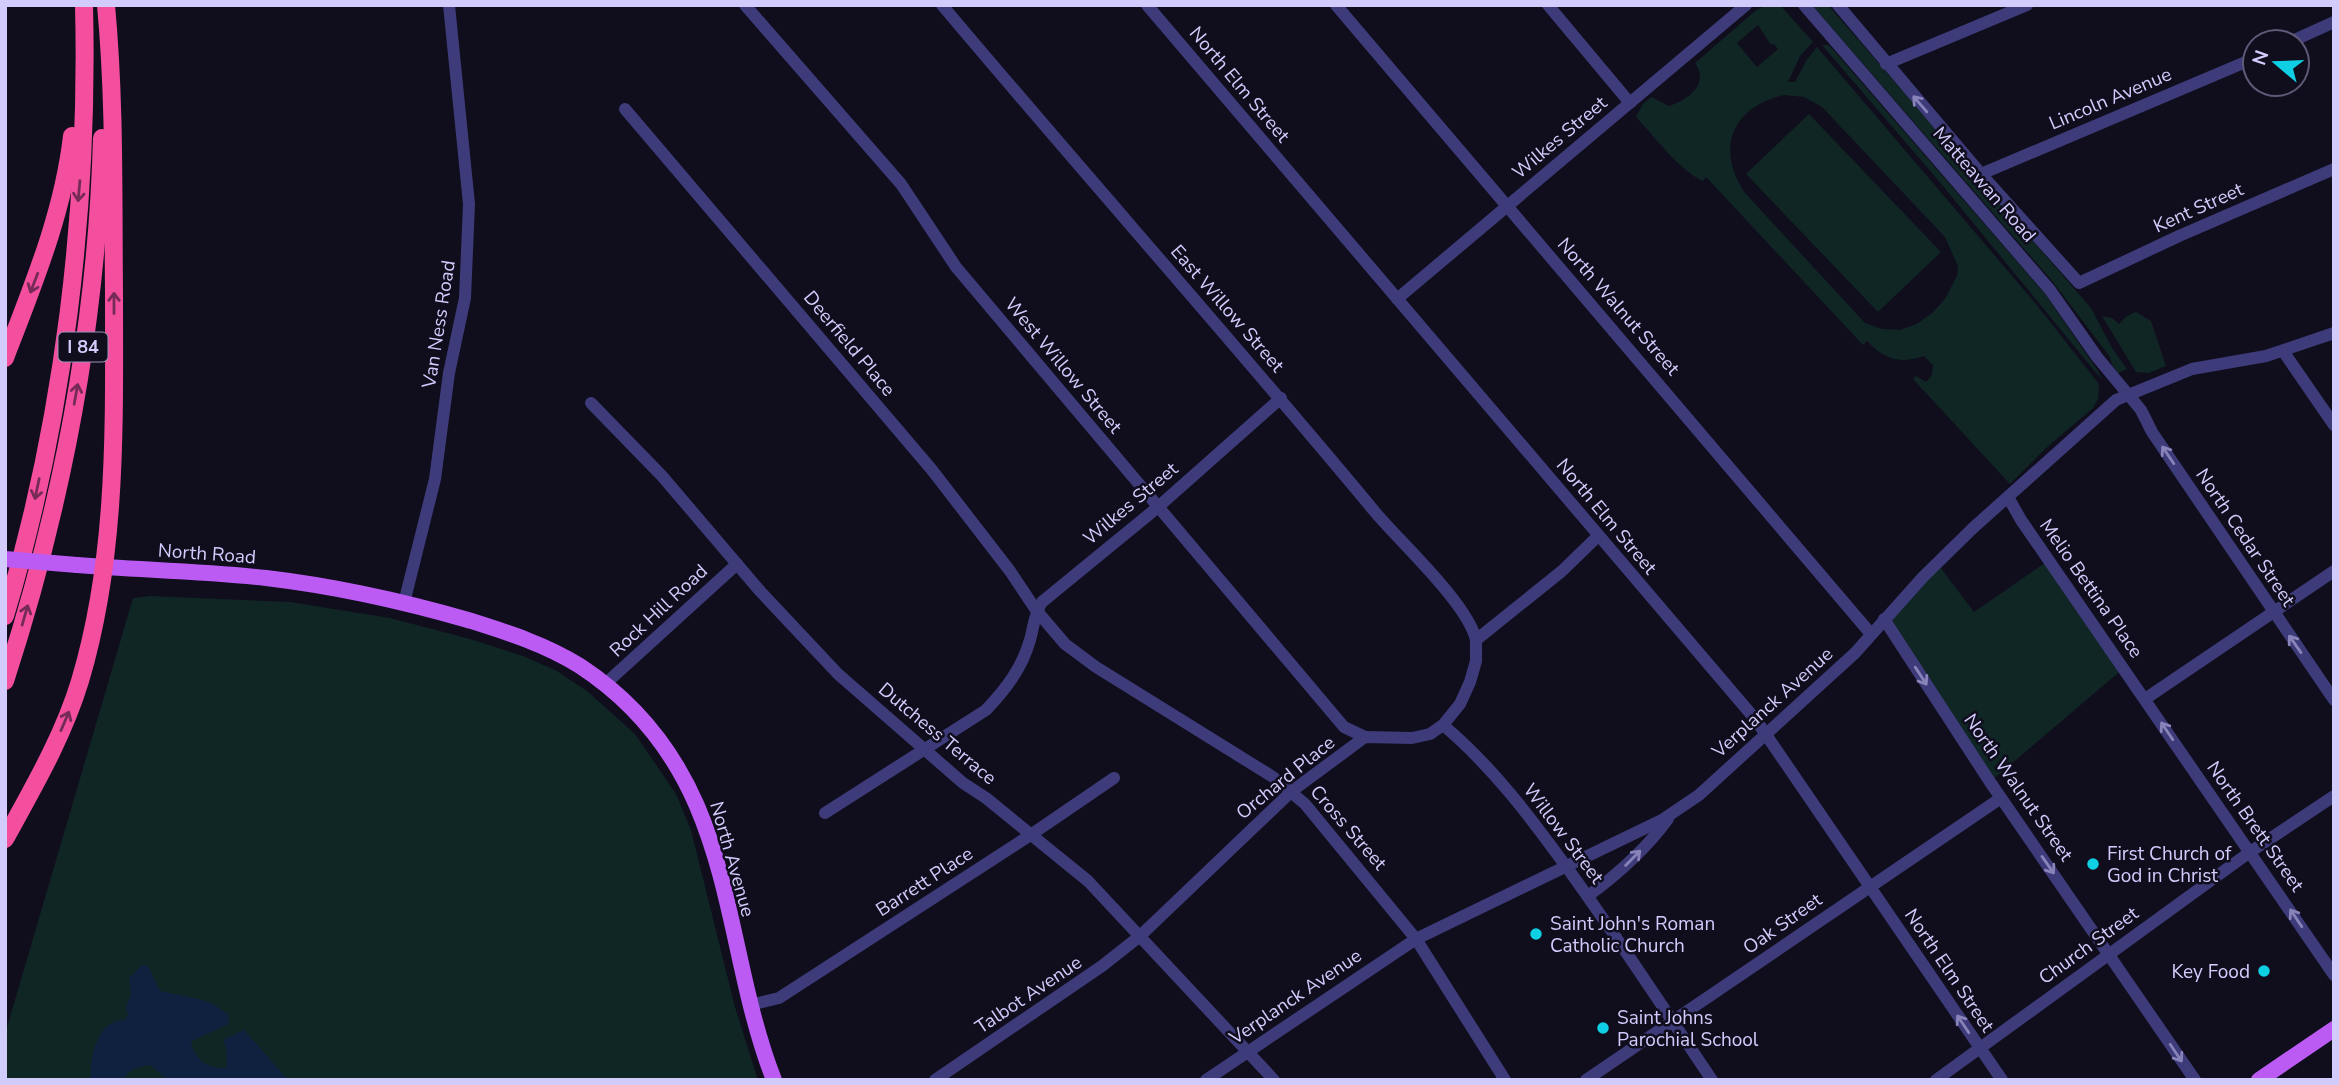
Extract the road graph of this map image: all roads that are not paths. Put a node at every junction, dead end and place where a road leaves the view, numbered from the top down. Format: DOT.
graph roads {
  1 [pos="84,5"];
  2 [pos="104,5"];
  3 [pos="449,5"];
  4 [pos="745,5"];
  5 [pos="942,5"];
  6 [pos="1147,5"];
  7 [pos="1336,5"];
  8 [pos="1548,5"];
  9 [pos="1746,5"];
  10 [pos="1804,5"];
  11 [pos="1838,5"];
  12 [pos="2027,5"];
  13 [pos="2334,22"];
  14 [pos="84,25"];
  15 [pos="2311,32"];
  16 [pos="1886,64"];
  17 [pos="2241,64"];
  18 [pos="1630,103"];
  19 [pos="625,108"];
  20 [pos="2334,169"];
  21 [pos="1981,174"];
  22 [pos="1508,206"];
  23 [pos="1397,299"];
  24 [pos="2334,333"];
  25 [pos="2283,351"];
  26 [pos="5,358"];
  27 [pos="2127,396"];
  28 [pos="1281,398"];
  29 [pos="590,403"];
  30 [pos="2334,425"];
  31 [pos="2008,497"];
  32 [pos="1158,507"];
  33 [pos="1598,536"];
  34 [pos="5,559"];
  35 [pos="737,564"];
  36 [pos="105,567"];
  37 [pos="2334,571"];
  38 [pos="404,603"];
  39 [pos="1037,610"];
  40 [pos="2273,613"];
  41 [pos="5,617"];
  42 [pos="1884,619"];
  43 [pos="1871,634"];
  44 [pos="1476,640"];
  45 [pos="5,681"];
  46 [pos="604,685"];
  47 [pos="2145,699"];
  48 [pos="2334,700"];
  49 [pos="1443,725"];
  50 [pos="1766,734"];
  51 [pos="1365,737"];
  52 [pos="926,750"];
  53 [pos="1114,778"];
  54 [pos="1292,791"];
  55 [pos="2334,796"];
  56 [pos="2001,798"];
  57 [pos="825,813"];
  58 [pos="1672,813"];
  59 [pos="1032,834"];
  60 [pos="5,839"];
  61 [pos="2250,852"];
  62 [pos="1565,865"];
  63 [pos="1870,886"];
  64 [pos="1588,896"];
  65 [pos="1140,936"];
  66 [pos="1416,939"];
  67 [pos="2108,954"];
  68 [pos="2334,975"];
  69 [pos="750,1005"];
  70 [pos="1672,1021"];
  71 [pos="2334,1028"];
  72 [pos="1980,1049"];
  73 [pos="1247,1051"];
  74 [pos="774,1080"];
  75 [pos="935,1080"];
  76 [pos="1206,1080"];
  77 [pos="1274,1080"];
  78 [pos="1504,1080"];
  79 [pos="1586,1080"];
  80 [pos="1712,1080"];
  81 [pos="1936,1080"];
  82 [pos="2002,1080"];
  83 [pos="2195,1080"];
  84 [pos="2259,1080"];
  1 -- 14 [label="highway, I 84"];
  36 -- 2 [label="highway, one-way"];
  45 -- 2 [label="highway, I 84, one-way"];
  3 -- 38 [label="street, Van Ness Road"];
  4 -- 32 [label="street, West Willow Street"];
  5 -- 28 [label="street, East Willow Street"];
  6 -- 23 [label="street, North Elm Street"];
  7 -- 22 [label="street, North Walnut Street"];
  8 -- 18 [label="street"];
  9 -- 18 [label="street, Wilkes Street"];
  10 -- 27 [label="street, Matteawan Road"];
  11 -- 16 [label="street"];
  12 -- 16 [label="street"];
  13 -- 15 [label="street"];
  14 -- 26 [label="highway, one-way"];
  14 -- 41 [label="highway, I 84, one-way"];
  21 -- 16 [label="street, one-way"];
  17 -- 21 [label="street, Lincoln Avenue"];
  18 -- 22 [label="street, Wilkes Street"];
  19 -- 39 [label="street, Deerfield Place"];
  20 -- 21 [label="street, Kent Street"];
  22 -- 23 [label="street, Wilkes Street"];
  22 -- 43 [label="street, North Walnut Street"];
  23 -- 33 [label="street, North Elm Street"];
  24 -- 25 [label="street, Verplanck Avenue"];
  25 -- 27 [label="street, Verplanck Avenue"];
  25 -- 30 [label="street"];
  27 -- 31 [label="street, Verplanck Avenue"];
  40 -- 27 [label="street, North Cedar Street, one-way"];
  28 -- 32 [label="street, Wilkes Street"];
  28 -- 44 [label="street, East Willow Street"];
  29 -- 35 [label="street, Dutchess Terrace"];
  31 -- 42 [label="street, Verplanck Avenue"];
  31 -- 47 [label="street, Melio Bettina Place"];
  32 -- 39 [label="street, Wilkes Street"];
  32 -- 51 [label="street, West Willow Street"];
  33 -- 44 [label="street"];
  33 -- 50 [label="street, North Elm Street"];
  34 -- 36 [label="main road, North Road, bridge"];
  35 -- 46 [label="street, Rock Hill Road"];
  35 -- 52 [label="street, Dutchess Terrace"];
  36 -- 38 [label="main road, North Road"];
  60 -- 36 [label="highway, one-way"];
  37 -- 40 [label="street"];
  38 -- 46 [label="main road, North Avenue"];
  39 -- 52 [label="street"];
  39 -- 54 [label="street, Cross Street"];
  40 -- 47 [label="street"];
  48 -- 40 [label="street, North Cedar Street, one-way"];
  42 -- 43 [label="street, Verplanck Avenue"];
  42 -- 56 [label="street, North Walnut Street, one-way"];
  43 -- 50 [label="street, Verplanck Avenue"];
  44 -- 49 [label="street"];
  46 -- 69 [label="main road, North Avenue"];
  61 -- 47 [label="street, North Brett Street, one-way"];
  49 -- 51 [label="street, Orchard Place"];
  49 -- 62 [label="street, Willow Street"];
  50 -- 58 [label="street, Verplanck Avenue"];
  50 -- 63 [label="street, North Elm Street"];
  51 -- 54 [label="street, Orchard Place"];
  52 -- 57 [label="street"];
  52 -- 59 [label="street, Dutchess Terrace"];
  53 -- 59 [label="street, Barrett Place"];
  54 -- 65 [label="street, Orchard Place"];
  54 -- 66 [label="street, Cross Street"];
  55 -- 61 [label="street, Church Street"];
  56 -- 63 [label="street, Oak Street"];
  56 -- 67 [label="street, North Walnut Street, one-way"];
  58 -- 62 [label="street, Verplanck Avenue"];
  64 -- 58 [label="street, one-way"];
  59 -- 65 [label="street, Dutchess Terrace"];
  59 -- 69 [label="street, Barrett Place"];
  61 -- 67 [label="street, Church Street"];
  68 -- 61 [label="street, North Brett Street, one-way"];
  62 -- 64 [label="street, Willow Street"];
  62 -- 66 [label="street, Verplanck Avenue"];
  63 -- 70 [label="street, Oak Street"];
  72 -- 63 [label="street, North Elm Street, one-way"];
  64 -- 70 [label="street, Willow Street"];
  65 -- 73 [label="street, Dutchess Terrace"];
  65 -- 75 [label="street, Talbot Avenue"];
  66 -- 73 [label="street, Verplanck Avenue"];
  66 -- 78 [label="street, Cross Street"];
  67 -- 72 [label="street, Church Street"];
  67 -- 83 [label="street, North Walnut Street, one-way"];
  69 -- 74 [label="main road, North Avenue"];
  70 -- 79 [label="street, Oak Street"];
  70 -- 80 [label="street, Willow Street"];
  71 -- 84 [label="main road"];
  72 -- 81 [label="street, Church Street"];
  72 -- 82 [label="street, North Elm Street"];
  73 -- 76 [label="street, Verplanck Avenue"];
  73 -- 77 [label="street, Dutchess Terrace"];
}
